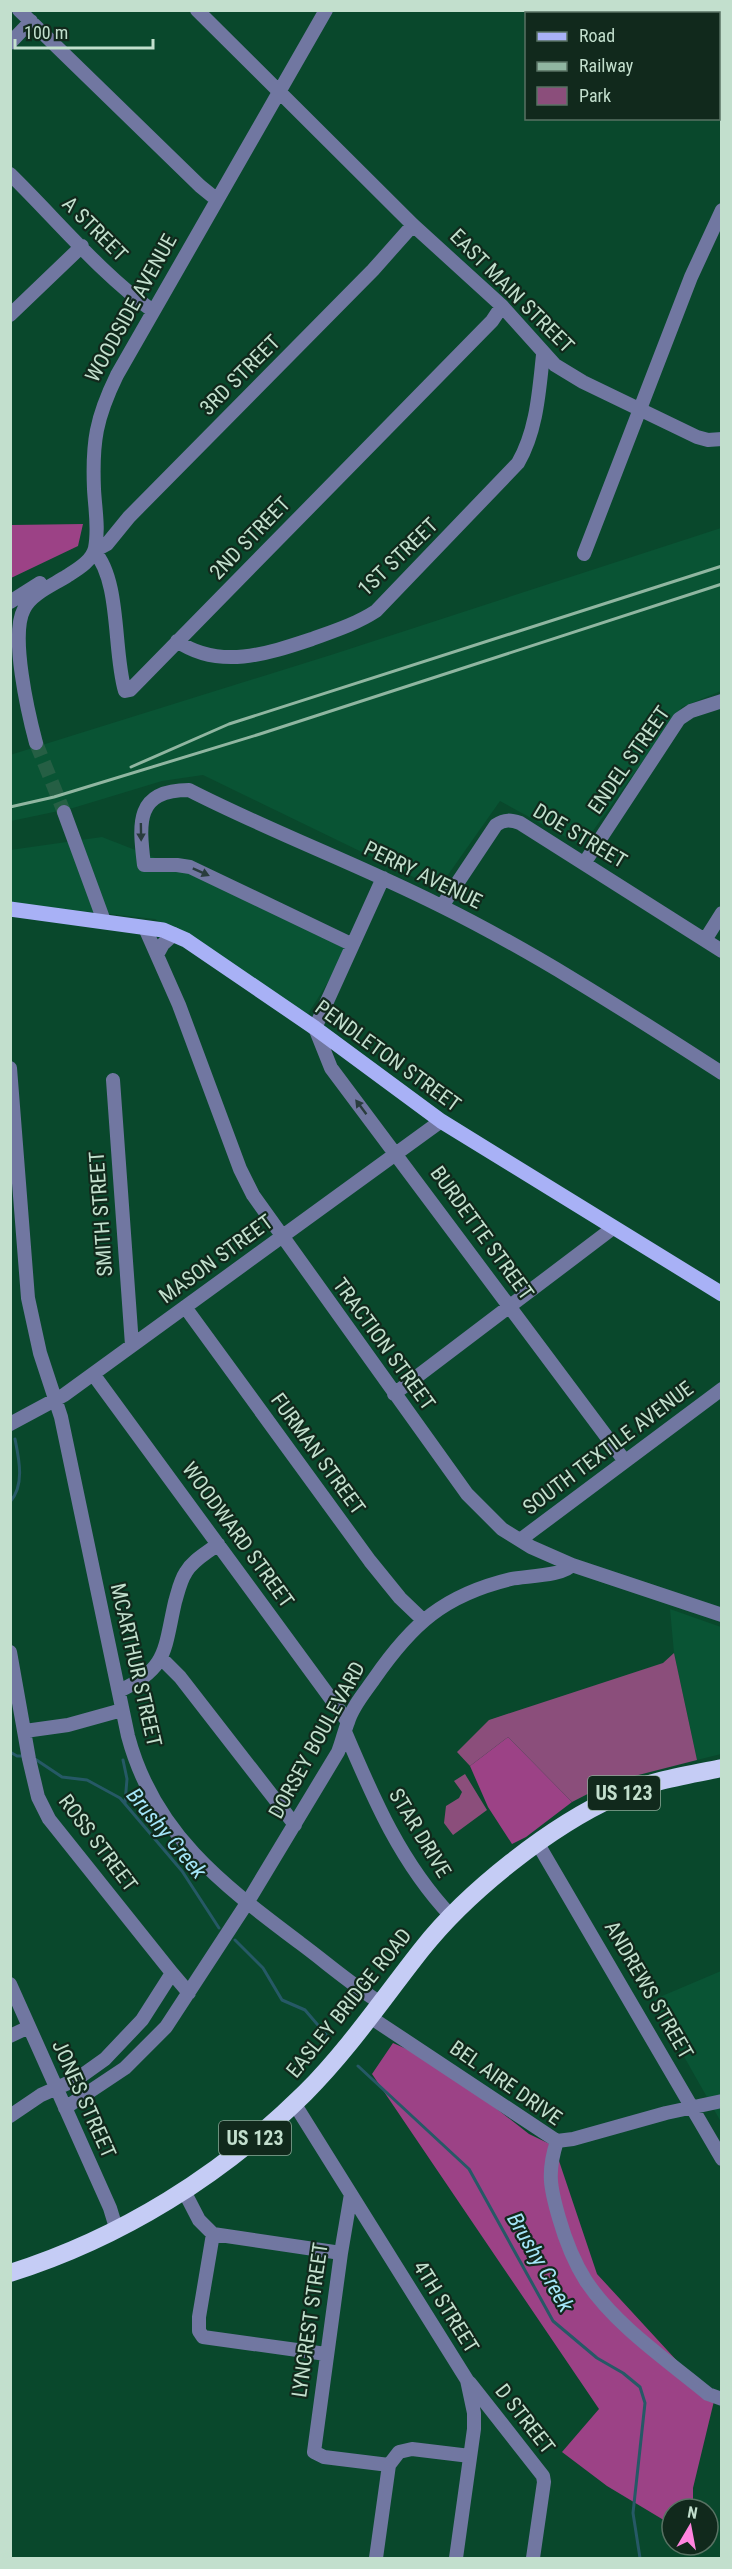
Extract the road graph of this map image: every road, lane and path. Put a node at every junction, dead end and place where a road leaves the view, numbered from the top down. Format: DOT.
graph roads {
  1 [pos="19,10"];
  2 [pos="197,10"];
  3 [pos="326,10"];
  4 [pos="31,21"];
  5 [pos="10,43"];
  6 [pos="280,94"];
  7 [pos="10,174"];
  8 [pos="216,199"];
  9 [pos="722,210"];
  10 [pos="413,225"];
  11 [pos="81,246"];
  12 [pos="502,306"];
  13 [pos="153,311"];
  14 [pos="10,315"];
  15 [pos="543,355"];
  16 [pos="640,407"];
  17 [pos="722,439"];
  18 [pos="94,551"];
  19 [pos="585,554"];
  20 [pos="78,569"];
  21 [pos="10,602"];
  22 [pos="14,624"];
  23 [pos="177,641"];
  24 [pos="722,701"];
  25 [pos="36,743"];
  26 [pos="64,812"];
  27 [pos="585,862"];
  28 [pos="383,878"];
  29 [pos="442,906"];
  30 [pos="10,909"];
  31 [pos="722,913"];
  32 [pos="104,921"];
  33 [pos="145,927"];
  34 [pos="174,934"];
  35 [pos="705,940"];
  36 [pos="351,944"];
  37 [pos="722,951"];
  38 [pos="157,955"];
  39 [pos="315,1028"];
  40 [pos="10,1068"];
  41 [pos="722,1073"];
  42 [pos="113,1080"];
  43 [pos="441,1121"];
  44 [pos="397,1154"];
  45 [pos="613,1228"];
  46 [pos="281,1237"];
  47 [pos="722,1294"];
  48 [pos="510,1306"];
  49 [pos="185,1307"];
  50 [pos="132,1345"];
  51 [pos="93,1374"];
  52 [pos="722,1389"];
  53 [pos="394,1394"];
  54 [pos="56,1400"];
  55 [pos="10,1424"];
  56 [pos="624,1460"];
  57 [pos="520,1540"];
  58 [pos="218,1544"];
  59 [pos="572,1565"];
  60 [pos="722,1615"];
  61 [pos="423,1620"];
  62 [pos="10,1652"];
  63 [pos="162,1659"];
  64 [pos="119,1691"];
  65 [pos="122,1710"];
  66 [pos="347,1728"];
  67 [pos="25,1731"];
  68 [pos="722,1768"];
  69 [pos="295,1825"];
  70 [pos="538,1844"];
  71 [pos="247,1903"];
  72 [pos="451,1916"];
  73 [pos="172,1974"];
  74 [pos="10,1984"];
  75 [pos="189,1993"];
  76 [pos="376,2010"];
  77 [pos="29,2027"];
  78 [pos="10,2036"];
  79 [pos="57,2087"];
  80 [pos="722,2101"];
  81 [pos="294,2103"];
  82 [pos="66,2108"];
  83 [pos="693,2108"];
  84 [pos="10,2116"];
  85 [pos="557,2141"];
  86 [pos="722,2159"];
  87 [pos="184,2192"];
  88 [pos="351,2194"];
  89 [pos="117,2231"];
  90 [pos="213,2234"];
  91 [pos="341,2253"];
  92 [pos="10,2273"];
  93 [pos="326,2354"];
  94 [pos="467,2380"];
  95 [pos="722,2399"];
  96 [pos="470,2456"];
  97 [pos="389,2465"];
  98 [pos="376,2559"];
  99 [pos="456,2559"];
  100 [pos="533,2559"];
  1 -- 4 [label="street"];
  2 -- 6 [label="street, EAST MAIN STREET"];
  3 -- 6 [label="street, WOODSIDE AVENUE"];
  4 -- 5 [label="street"];
  4 -- 8 [label="street"];
  6 -- 8 [label="street, WOODSIDE AVENUE"];
  6 -- 10 [label="street, EAST MAIN STREET"];
  7 -- 11 [label="street, A STREET"];
  8 -- 13 [label="street, WOODSIDE AVENUE"];
  9 -- 16 [label="street"];
  10 -- 12 [label="street, EAST MAIN STREET"];
  10 -- 18 [label="street, 3RD STREET"];
  11 -- 13 [label="street, A STREET"];
  11 -- 14 [label="street"];
  12 -- 15 [label="street, EAST MAIN STREET"];
  12 -- 23 [label="street, 2ND STREET"];
  13 -- 18 [label="street, WOODSIDE AVENUE"];
  15 -- 16 [label="street, EAST MAIN STREET"];
  15 -- 23 [label="street, 1ST STREET"];
  16 -- 17 [label="street, EAST MAIN STREET"];
  16 -- 19 [label="street"];
  18 -- 20 [label="street"];
  18 -- 23 [label="street, 2ND STREET"];
  20 -- 21 [label="street"];
  20 -- 22 [label="street"];
  22 -- 25 [label="street"];
  24 -- 27 [label="street, ENDEL STREET"];
  26 -- 32 [label="street"];
  27 -- 29 [label="street, DOE STREET"];
  27 -- 35 [label="street, DOE STREET"];
  28 -- 29 [label="street, PERRY AVENUE"];
  28 -- 36 [label="street"];
  28 -- 36 [label="street, PERRY AVENUE, one-way"];
  29 -- 41 [label="street, PERRY AVENUE"];
  30 -- 32 [label="main road, PENDLETON STREET"];
  31 -- 35 [label="street"];
  32 -- 33 [label="main road, PENDLETON STREET"];
  33 -- 34 [label="main road, PENDLETON STREET"];
  33 -- 38 [label="street, TRACTION STREET"];
  34 -- 38 [label="street"];
  34 -- 39 [label="main road, PENDLETON STREET"];
  35 -- 37 [label="street, DOE STREET"];
  36 -- 39 [label="street"];
  38 -- 46 [label="street, TRACTION STREET"];
  39 -- 43 [label="main road, PENDLETON STREET"];
  44 -- 39 [label="street, BURDETTE STREET, one-way"];
  40 -- 54 [label="street, MCARTHUR STREET"];
  42 -- 50 [label="street, SMITH STREET"];
  43 -- 44 [label="street, MASON STREET"];
  43 -- 45 [label="main road, PENDLETON STREET"];
  44 -- 46 [label="street, MASON STREET"];
  44 -- 48 [label="street, BURDETTE STREET"];
  45 -- 47 [label="main road, PENDLETON STREET"];
  45 -- 48 [label="street"];
  46 -- 49 [label="street, MASON STREET"];
  46 -- 53 [label="street, TRACTION STREET"];
  48 -- 53 [label="street"];
  48 -- 56 [label="street, BURDETTE STREET"];
  49 -- 50 [label="street, MASON STREET"];
  49 -- 61 [label="street, FURMAN STREET"];
  50 -- 51 [label="street, MASON STREET"];
  51 -- 54 [label="street, MASON STREET"];
  51 -- 58 [label="street, WOODWARD STREET"];
  52 -- 56 [label="street, SOUTH TEXTILE AVENUE"];
  53 -- 57 [label="street, TRACTION STREET"];
  54 -- 55 [label="street, MASON STREET"];
  54 -- 64 [label="street, MCARTHUR STREET"];
  56 -- 57 [label="street, SOUTH TEXTILE AVENUE"];
  57 -- 59 [label="street, TRACTION STREET"];
  58 -- 63 [label="street"];
  58 -- 66 [label="street, WOODWARD STREET"];
  59 -- 60 [label="street, TRACTION STREET"];
  59 -- 61 [label="street, DORSEY BOULEVARD"];
  61 -- 66 [label="street, DORSEY BOULEVARD"];
  62 -- 67 [label="street, ROSS STREET"];
  63 -- 64 [label="street"];
  63 -- 69 [label="street"];
  64 -- 65 [label="street, MCARTHUR STREET"];
  65 -- 67 [label="street"];
  65 -- 71 [label="street, MCARTHUR STREET"];
  66 -- 69 [label="street, DORSEY BOULEVARD"];
  66 -- 72 [label="street, STAR DRIVE"];
  67 -- 73 [label="street, ROSS STREET"];
  68 -- 70 [label="highway, EASLEY BRIDGE ROAD / US 123"];
  69 -- 71 [label="street, DORSEY BOULEVARD"];
  70 -- 72 [label="highway, EASLEY BRIDGE ROAD / US 123"];
  70 -- 83 [label="street, ANDREWS STREET"];
  71 -- 75 [label="street, DORSEY BOULEVARD"];
  71 -- 76 [label="street, MCARTHUR STREET"];
  72 -- 76 [label="highway, EASLEY BRIDGE ROAD / US 123"];
  73 -- 75 [label="street"];
  73 -- 79 [label="street"];
  74 -- 77 [label="street, JONES STREET"];
  75 -- 82 [label="street, DORSEY BOULEVARD"];
  76 -- 81 [label="highway, EASLEY BRIDGE ROAD / US 123"];
  76 -- 85 [label="street, BEL AIRE DRIVE"];
  77 -- 78 [label="street"];
  77 -- 79 [label="street, JONES STREET"];
  79 -- 82 [label="street, JONES STREET"];
  79 -- 84 [label="street"];
  80 -- 83 [label="street"];
  81 -- 87 [label="highway, EASLEY BRIDGE ROAD / US 123"];
  81 -- 88 [label="street, 4TH STREET"];
  82 -- 89 [label="street, JONES STREET"];
  83 -- 85 [label="street"];
  83 -- 86 [label="street, ANDREWS STREET"];
  85 -- 95 [label="street, BEL AIRE DRIVE"];
  87 -- 89 [label="highway, EASLEY BRIDGE ROAD / US 123"];
  87 -- 90 [label="street"];
  88 -- 91 [label="street, LYNCREST STREET"];
  88 -- 94 [label="street, 4TH STREET"];
  89 -- 92 [label="highway, EASLEY BRIDGE ROAD / US 123"];
  90 -- 91 [label="street"];
  90 -- 93 [label="street"];
  91 -- 93 [label="street, LYNCREST STREET"];
  93 -- 97 [label="street, LYNCREST STREET"];
  94 -- 96 [label="street, 4TH STREET"];
  94 -- 100 [label="street, D STREET"];
  96 -- 97 [label="street"];
  96 -- 99 [label="street, 4TH STREET"];
  97 -- 98 [label="street"];
}
